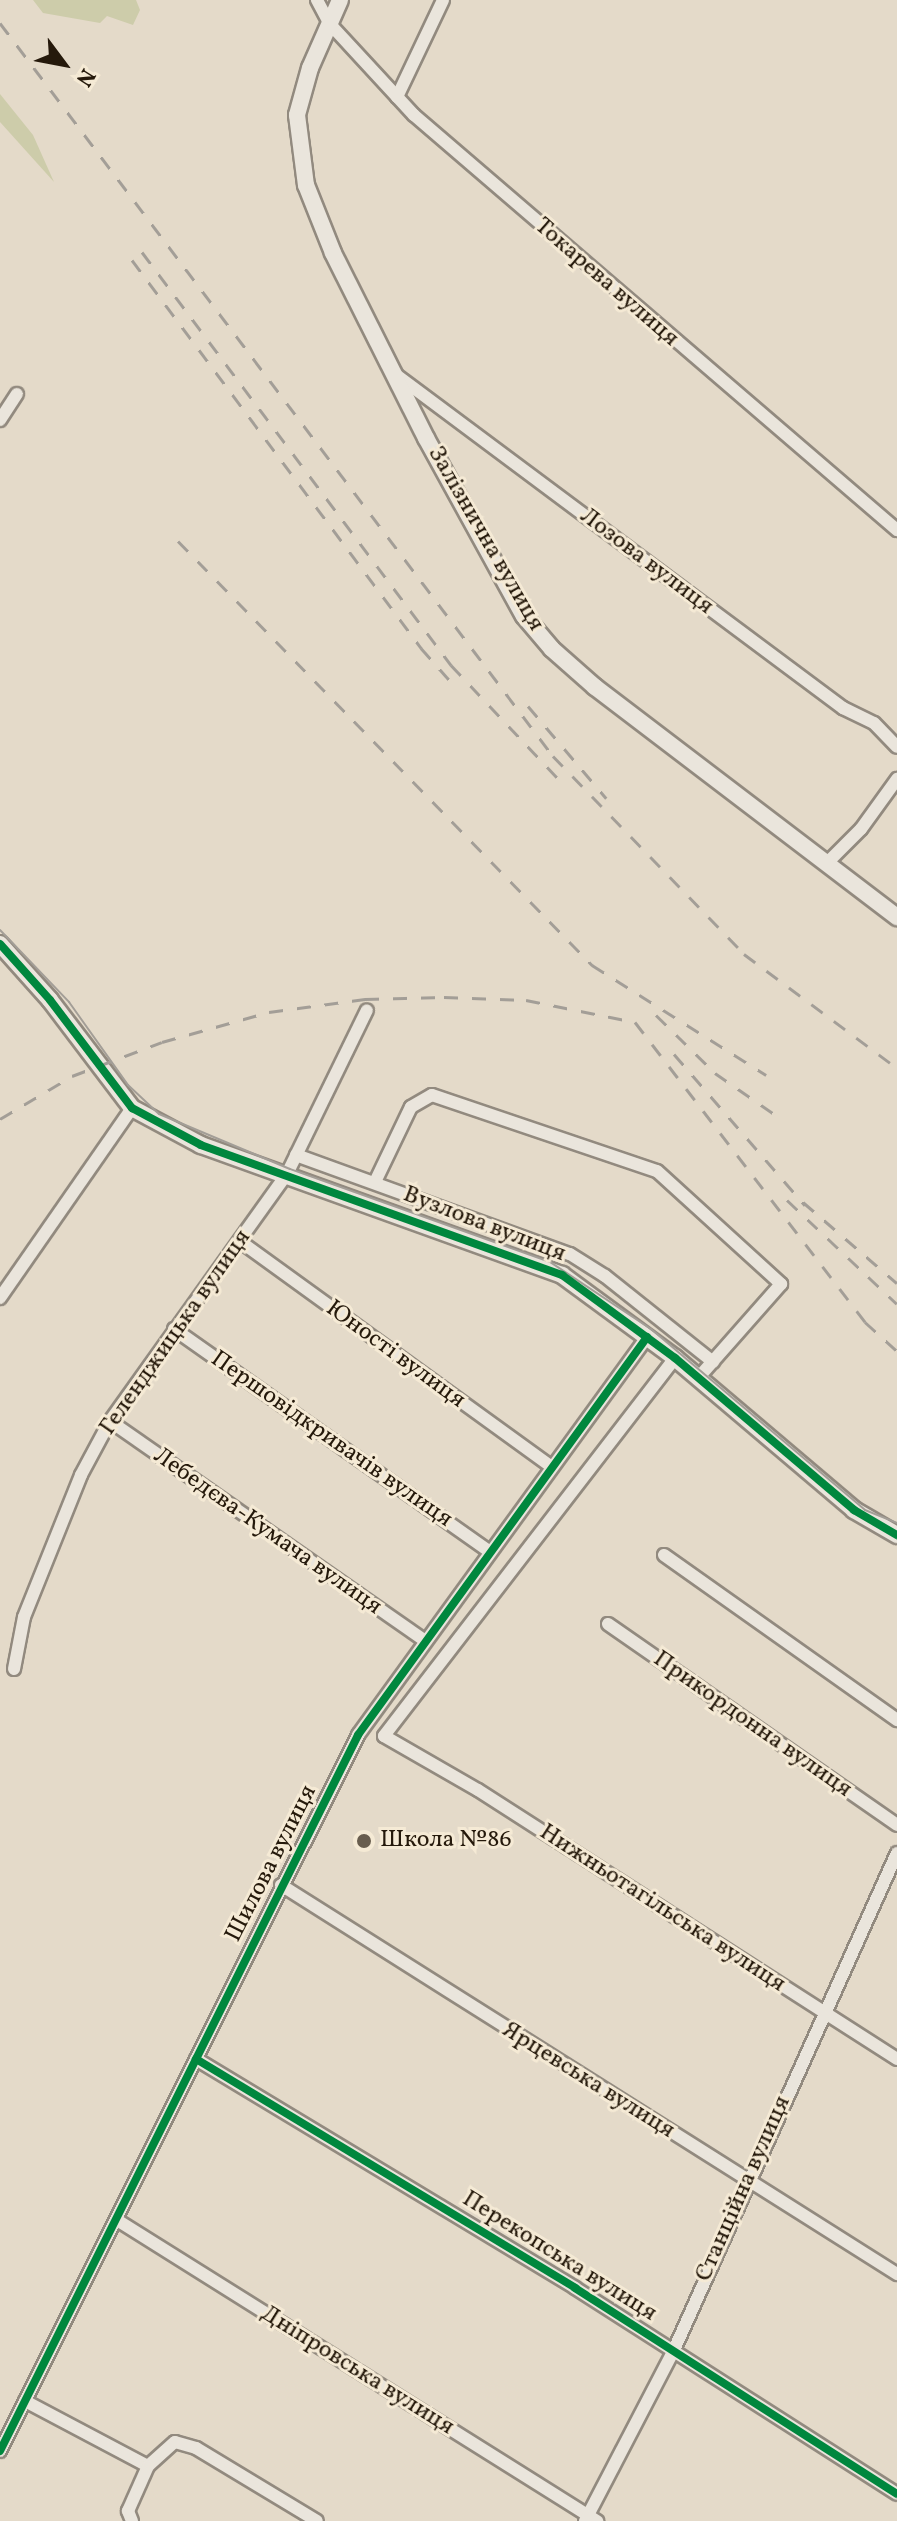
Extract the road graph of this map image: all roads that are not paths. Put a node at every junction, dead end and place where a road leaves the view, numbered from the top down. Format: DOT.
graph roads {
  1 [pos="317,0"];
  2 [pos="340,0"];
  3 [pos="443,0"];
  4 [pos="329,23"];
  5 [pos="397,97"];
  6 [pos="395,374"];
  7 [pos="17,394"];
  8 [pos="0,420"];
  9 [pos="897,530"];
  10 [pos="897,747"];
  11 [pos="896,782"];
  12 [pos="827,863"];
  13 [pos="897,917"];
  14 [pos="0,944"];
  15 [pos="367,1010"];
  16 [pos="132,1108"];
  17 [pos="296,1155"];
  18 [pos="287,1174"];
  19 [pos="375,1182"];
  20 [pos="241,1242"];
  21 [pos="0,1298"];
  22 [pos="174,1329"];
  23 [pos="647,1337"];
  24 [pos="675,1358"];
  25 [pos="713,1362"];
  26 [pos="698,1378"];
  27 [pos="110,1421"];
  28 [pos="550,1466"];
  29 [pos="897,1535"];
  30 [pos="489,1551"];
  31 [pos="664,1555"];
  32 [pos="608,1624"];
  33 [pos="425,1641"];
  34 [pos="14,1669"];
  35 [pos="897,1720"];
  36 [pos="897,1825"];
  37 [pos="897,1853"];
  38 [pos="281,1885"];
  39 [pos="822,2011"];
  40 [pos="196,2059"];
  41 [pos="897,2059"];
  42 [pos="748,2181"];
  43 [pos="117,2220"];
  44 [pos="897,2274"];
  45 [pos="673,2352"];
  46 [pos="25,2401"];
  47 [pos="0,2451"];
  48 [pos="148,2466"];
  49 [pos="897,2494"];
  50 [pos="590,2519"];
  51 [pos="132,2521"];
  52 [pos="317,2521"];
  1 -- 4 [label="street, Токарева вулиця"];
  2 -- 4 [label="main road, Залізнична вулиця"];
  3 -- 5 [label="street"];
  4 -- 5 [label="street, Токарева вулиця"];
  4 -- 6 [label="main road, Залізнична вулиця"];
  5 -- 9 [label="street, Токарева вулиця"];
  6 -- 10 [label="street, Лозова вулиця"];
  6 -- 12 [label="main road, Залізнична вулиця"];
  7 -- 8 [label="street"];
  11 -- 12 [label="street"];
  12 -- 13 [label="main road, Залізнична вулиця"];
  14 -- 16 [label="main road"];
  15 -- 17 [label="street, Геленджицька вулиця"];
  16 -- 18 [label="main road, Вузлова вулиця"];
  16 -- 21 [label="street"];
  17 -- 18 [label="street, Геленджицька вулиця"];
  17 -- 19 [label="street"];
  18 -- 20 [label="street, Геленджицька вулиця"];
  18 -- 23 [label="main road, Вузлова вулиця"];
  19 -- 25 [label="street"];
  19 -- 25 [label="street"];
  20 -- 22 [label="street, Геленджицька вулиця"];
  20 -- 28 [label="street, Юності вулиця"];
  22 -- 27 [label="street, Геленджицька вулиця"];
  22 -- 30 [label="street, Першовідкривачів вулиця"];
  23 -- 24 [label="main road, Вузлова вулиця"];
  23 -- 28 [label="street, Шилова вулиця"];
  24 -- 26 [label="main road, Вузлова вулиця"];
  24 -- 39 [label="street, Нижньотагільська вулиця"];
  25 -- 26 [label="street"];
  26 -- 29 [label="main road, Вузлова вулиця"];
  27 -- 33 [label="street, Лебедєва-Кумача вулиця"];
  27 -- 34 [label="street, Геленджицька вулиця"];
  28 -- 30 [label="street, Шилова вулиця"];
  30 -- 33 [label="street, Шилова вулиця"];
  31 -- 35 [label="street"];
  32 -- 36 [label="street, Прикордонна вулиця"];
  33 -- 38 [label="street, Шилова вулиця"];
  37 -- 39 [label="street, Станційна вулиця"];
  38 -- 40 [label="street, Шилова вулиця"];
  38 -- 42 [label="street, Ярцевська вулиця"];
  39 -- 41 [label="street, Нижньотагільська вулиця"];
  39 -- 42 [label="street, Станційна вулиця"];
  40 -- 43 [label="street, Шилова вулиця"];
  40 -- 45 [label="street, Перекопська вулиця"];
  42 -- 44 [label="street, Ярцевська вулиця"];
  42 -- 45 [label="street, Станційна вулиця"];
  43 -- 46 [label="street, Шилова вулиця"];
  43 -- 50 [label="street, Дніпровська вулиця"];
  45 -- 49 [label="street, Перекопська вулиця"];
  45 -- 50 [label="street, Станційна вулиця"];
  46 -- 47 [label="street, Шилова вулиця"];
  46 -- 48 [label="street"];
  48 -- 51 [label="street"];
  48 -- 52 [label="street"];
}
